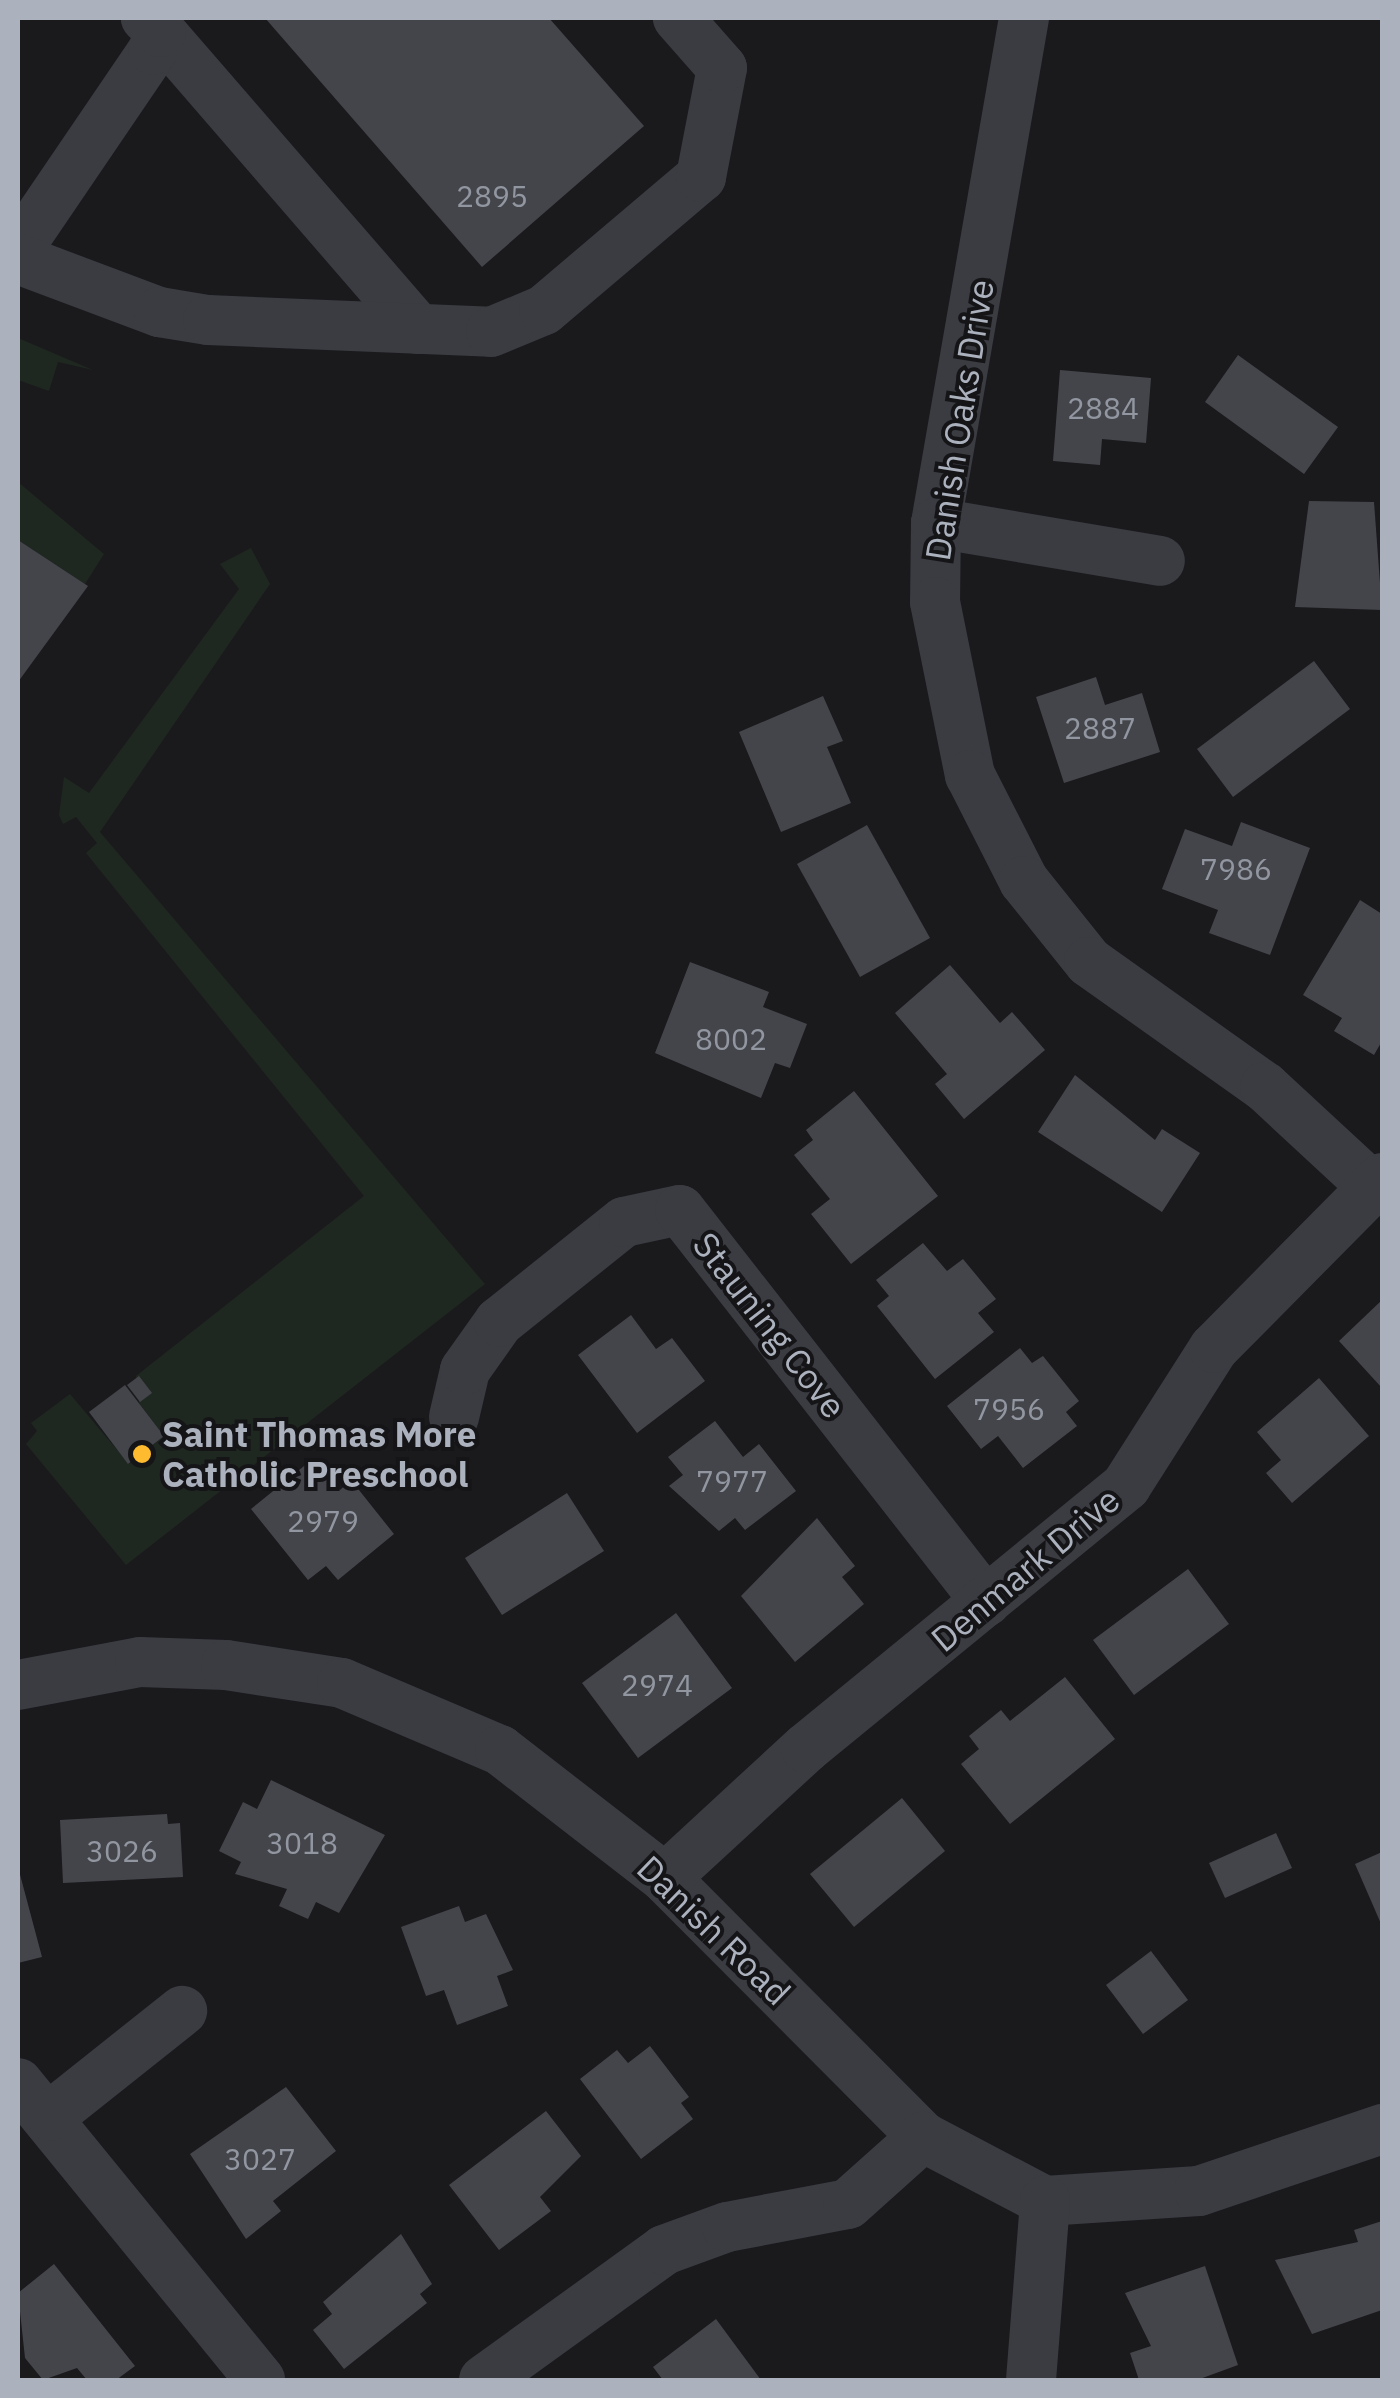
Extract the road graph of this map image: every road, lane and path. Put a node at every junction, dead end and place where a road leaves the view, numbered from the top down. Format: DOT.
graph roads {
  1 [pos="678,18"];
  2 [pos="1024,18"];
  3 [pos="153,25"];
  4 [pos="18,249"];
  5 [pos="18,259"];
  6 [pos="418,330"];
  7 [pos="936,523"];
  8 [pos="1160,561"];
  9 [pos="1378,1183"];
  10 [pos="454,1417"];
  11 [pos="986,1602"];
  12 [pos="18,1686"];
  13 [pos="665,1878"];
  14 [pos="182,2011"];
  15 [pos="34,2100"];
  16 [pos="1382,2129"];
  17 [pos="923,2136"];
  18 [pos="1046,2201"];
  19 [pos="260,2380"];
  20 [pos="484,2380"];
  21 [pos="1031,2380"];
  1 -- 6 [label="street"];
  2 -- 7 [label="street, Danish Oaks Drive"];
  3 -- 4 [label="street"];
  3 -- 6 [label="street"];
  5 -- 6 [label="street"];
  7 -- 8 [label="street"];
  7 -- 9 [label="street, Danish Oaks Drive"];
  9 -- 11 [label="street, Denmark Drive"];
  10 -- 11 [label="street, Stauning Cove"];
  11 -- 13 [label="street, Denmark Drive"];
  12 -- 13 [label="street, Danish Road"];
  13 -- 17 [label="street, Danish Road"];
  14 -- 15 [label="street"];
  15 -- 19 [label="street"];
  16 -- 18 [label="street"];
  17 -- 18 [label="street, Danish Road"];
  17 -- 20 [label="street"];
  18 -- 21 [label="street"];
}
